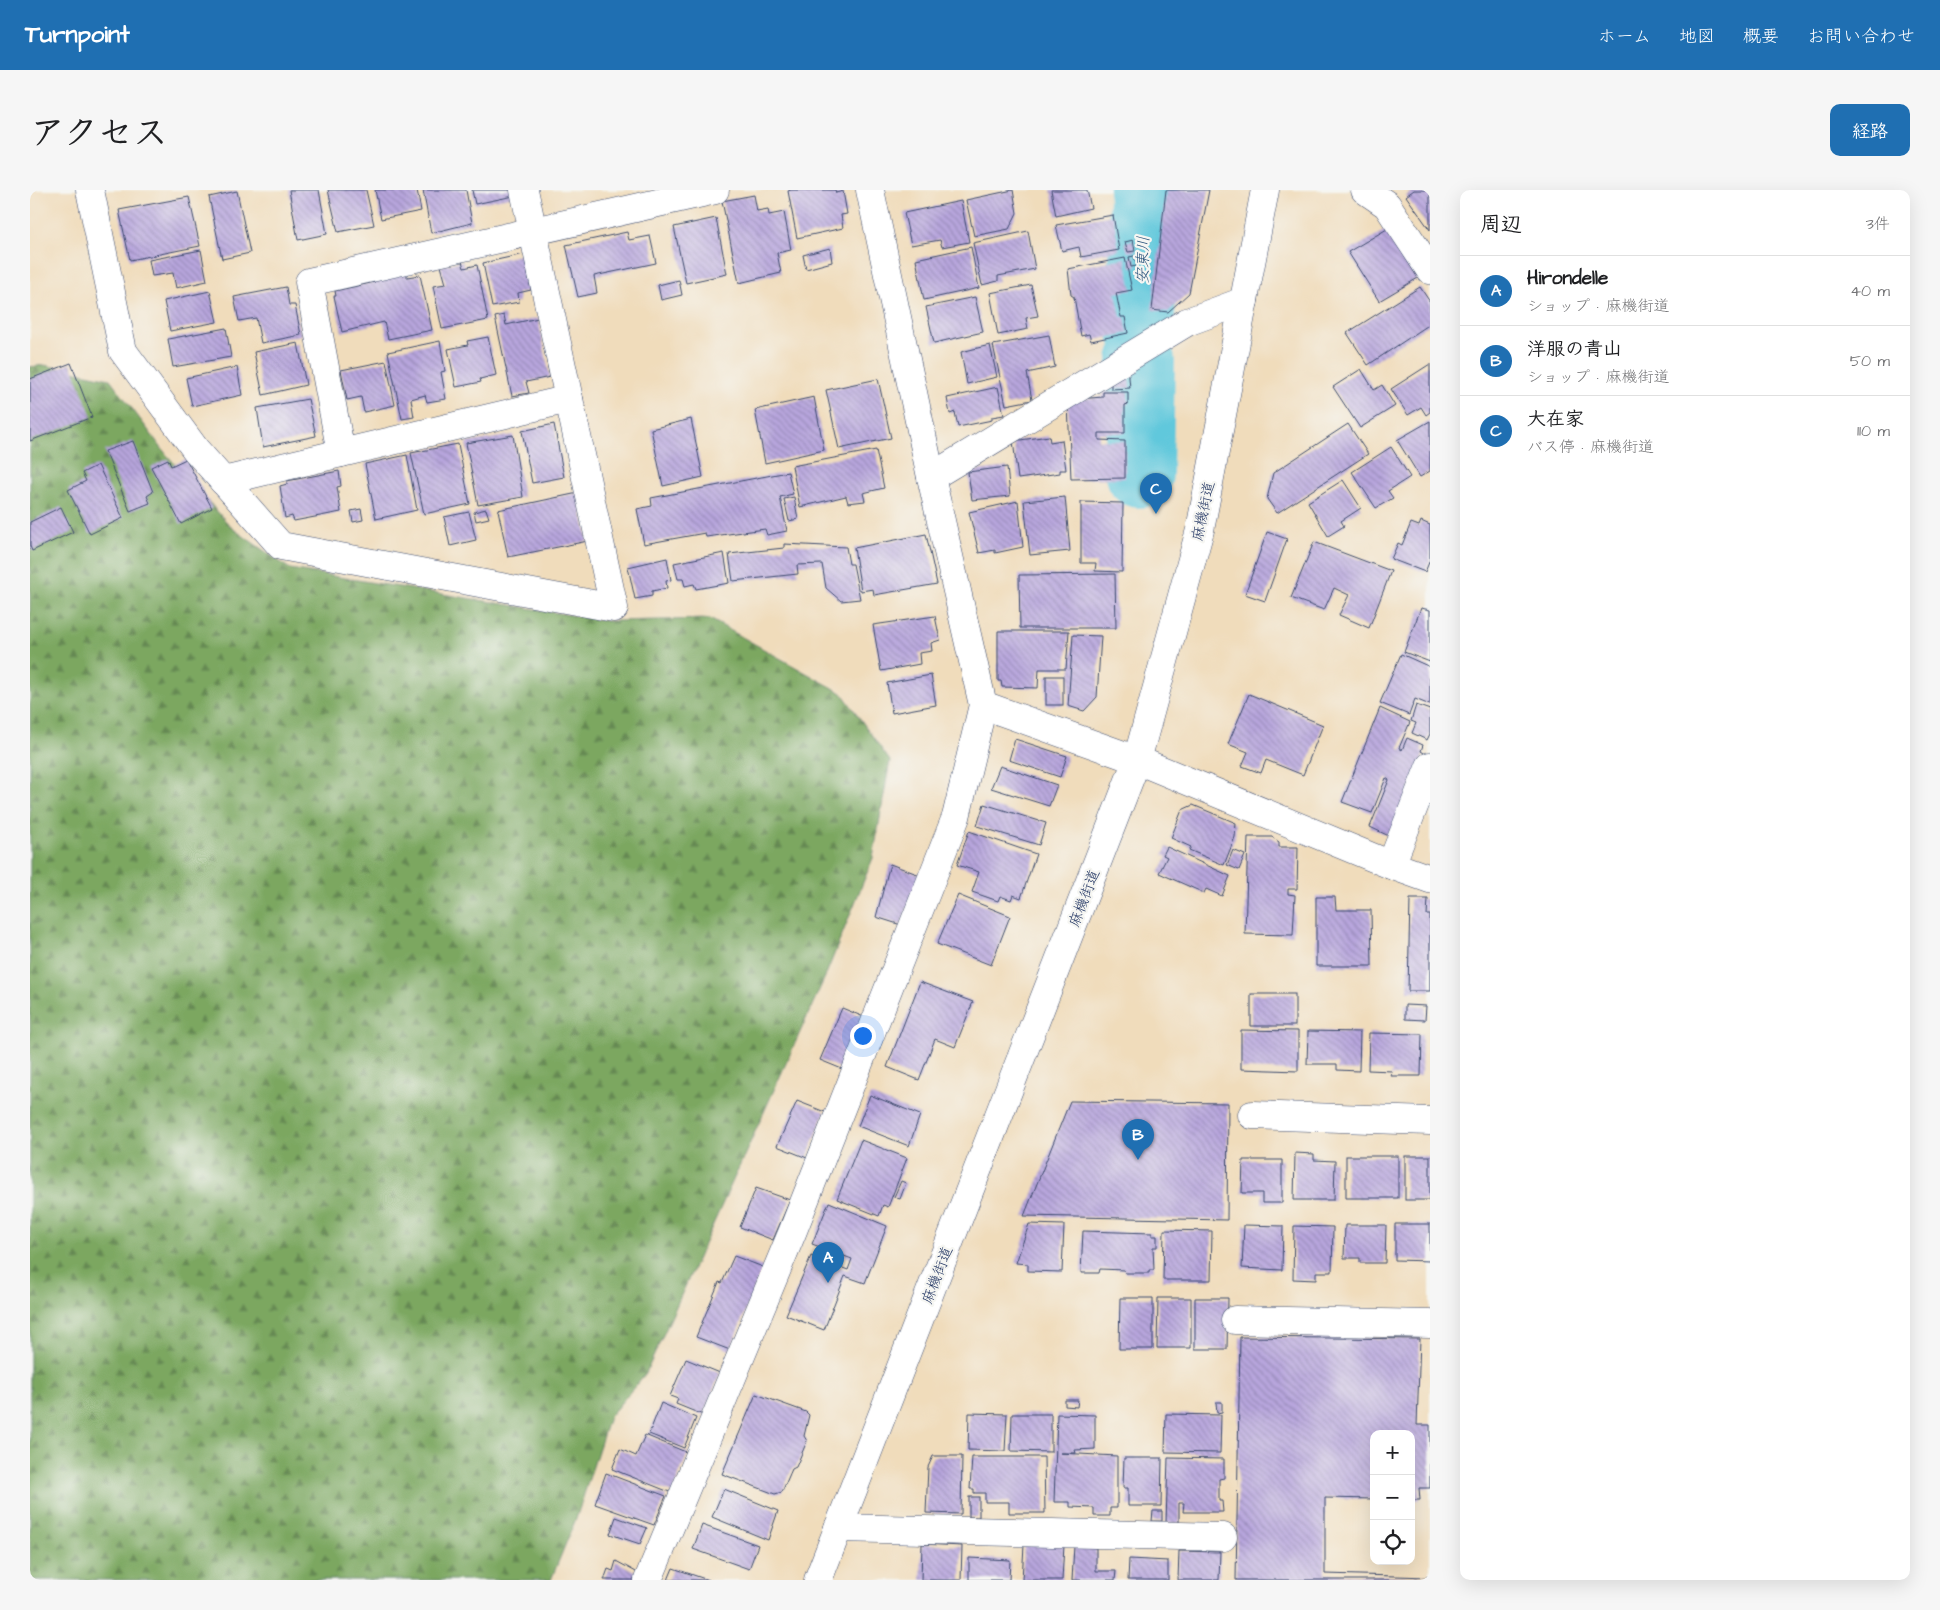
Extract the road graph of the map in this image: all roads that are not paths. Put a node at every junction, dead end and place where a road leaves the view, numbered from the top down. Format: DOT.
graph roads {
  1 [pos="90,190"];
  2 [pos="524,190"];
  3 [pos="715,190"];
  4 [pos="870,190"];
  5 [pos="1265,190"];
  6 [pos="1365,190"];
  7 [pos="533,230"];
  8 [pos="1430,270"];
  9 [pos="1244,301"];
  10 [pos="569,398"];
  11 [pos="341,453"];
  12 [pos="931,477"];
  13 [pos="223,481"];
  14 [pos="983,704"];
  15 [pos="1137,760"];
  16 [pos="1430,766"];
  17 [pos="1391,865"];
  18 [pos="1430,879"];
  19 [pos="1252,1115"];
  20 [pos="1430,1121"];
  21 [pos="1235,1320"];
  22 [pos="1430,1324"];
  23 [pos="838,1528"];
  24 [pos="1223,1537"];
  25 [pos="648,1580"];
  26 [pos="818,1580"];
  1 -- 13 [label="street"];
  2 -- 7 [label="street"];
  3 -- 7 [label="street"];
  4 -- 12 [label="street"];
  5 -- 9 [label="street, 麻機街道"];
  6 -- 8 [label="street"];
  7 -- 10 [label="street"];
  7 -- 11 [label="street"];
  9 -- 12 [label="street"];
  9 -- 15 [label="street, 麻機街道"];
  10 -- 11 [label="street"];
  10 -- 13 [label="street"];
  11 -- 13 [label="street"];
  12 -- 14 [label="street"];
  14 -- 15 [label="street"];
  14 -- 25 [label="street"];
  15 -- 17 [label="street"];
  15 -- 23 [label="street, 麻機街道"];
  16 -- 17 [label="street"];
  17 -- 18 [label="street"];
  19 -- 20 [label="street"];
  21 -- 22 [label="street"];
  23 -- 24 [label="street"];
  23 -- 26 [label="street, 麻機街道"];
}
